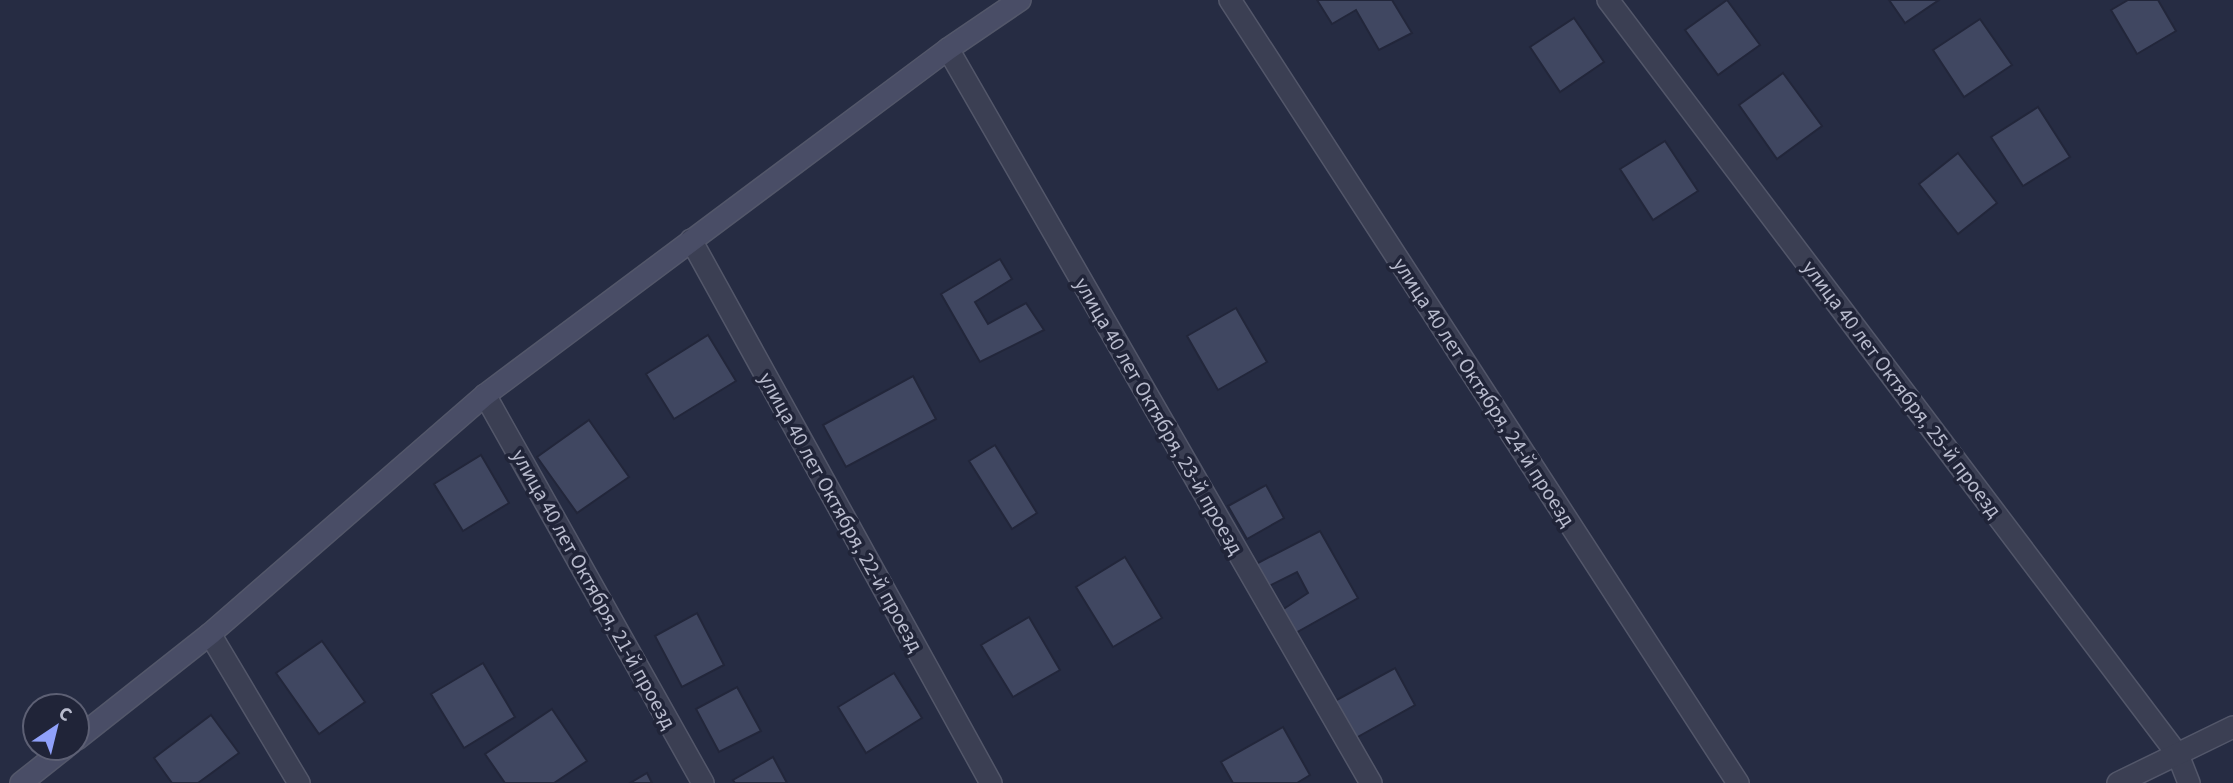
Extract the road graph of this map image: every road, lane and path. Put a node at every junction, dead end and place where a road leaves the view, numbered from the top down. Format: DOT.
graph roads {
  1 [pos="1020,0"];
  2 [pos="1230,0"];
  3 [pos="1608,0"];
  4 [pos="948,49"];
  5 [pos="691,240"];
  6 [pos="485,395"];
  7 [pos="210,634"];
  8 [pos="91,727"];
  9 [pos="2233,727"];
  10 [pos="2178,755"];
  11 [pos="47,762"];
  12 [pos="21,783"];
  13 [pos="299,783"];
  14 [pos="703,783"];
  15 [pos="991,783"];
  16 [pos="1371,783"];
  17 [pos="1738,783"];
  18 [pos="2118,783"];
  19 [pos="2189,783"];
  1 -- 4 [label="street"];
  2 -- 17 [label="street, улица 40 лет Октября, 24-й проезд"];
  3 -- 10 [label="street, улица 40 лет Октября, 25-й проезд"];
  4 -- 5 [label="street"];
  4 -- 16 [label="street, улица 40 лет Октября, 23-й проезд"];
  5 -- 6 [label="street"];
  5 -- 15 [label="street, улица 40 лет Октября, 22-й проезд"];
  6 -- 7 [label="street"];
  6 -- 14 [label="street, улица 40 лет Октября, 21-й проезд"];
  7 -- 8 [label="street"];
  7 -- 13 [label="street"];
  9 -- 10 [label="street"];
  10 -- 18 [label="street"];
  10 -- 19 [label="street, улица 40 лет Октября, 25-й проезд"];
  11 -- 12 [label="street"];
}
